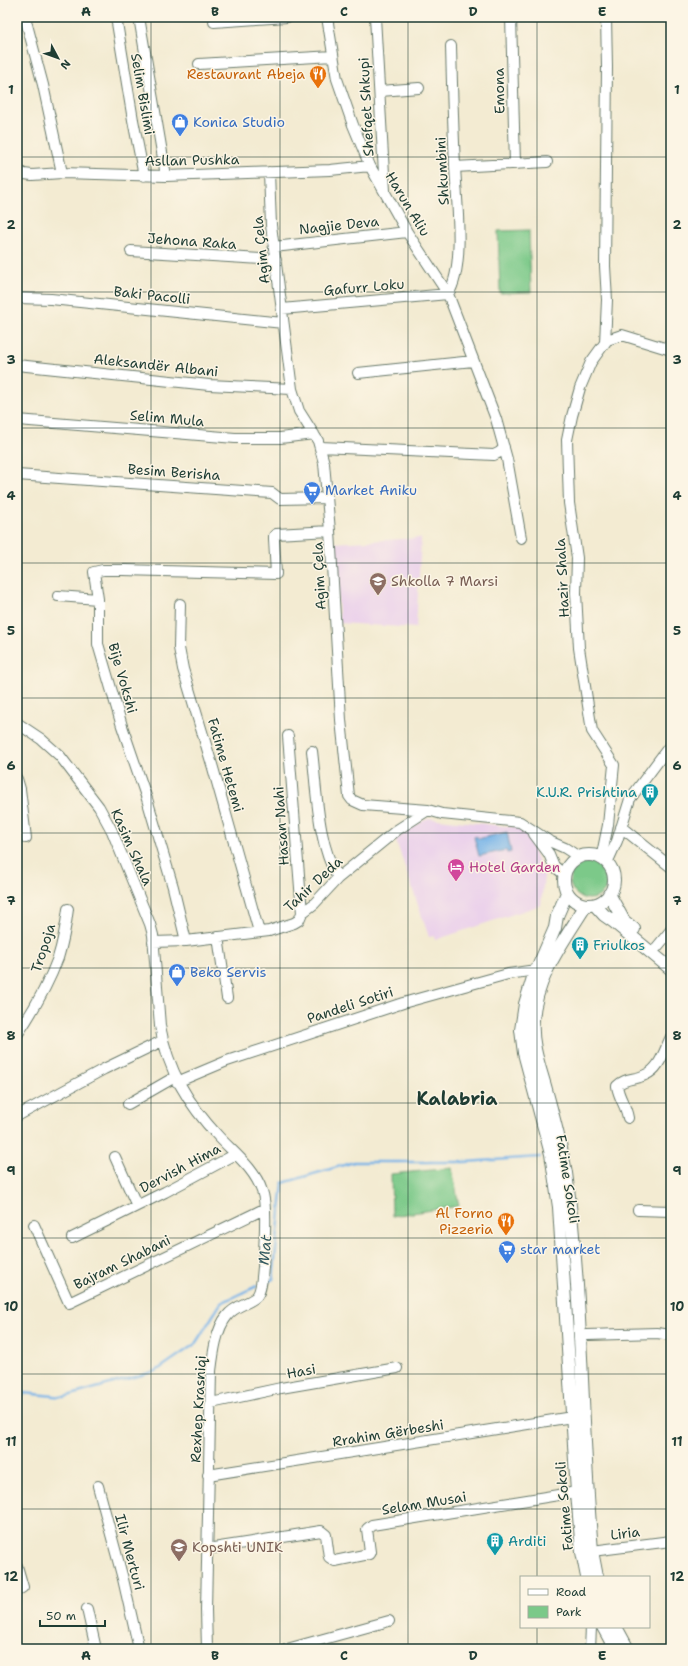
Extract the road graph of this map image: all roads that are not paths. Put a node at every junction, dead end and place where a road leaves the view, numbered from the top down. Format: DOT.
graph roads {
  1 [pos="25,17"];
  2 [pos="116,17"];
  3 [pos="139,17"];
  4 [pos="288,17"];
  5 [pos="327,17"];
  6 [pos="375,17"];
  7 [pos="511,17"];
  8 [pos="606,17"];
  9 [pos="214,22"];
  10 [pos="451,46"];
  11 [pos="333,56"];
  12 [pos="199,64"];
  13 [pos="419,88"];
  14 [pos="380,91"];
  15 [pos="547,162"];
  16 [pos="515,164"];
  17 [pos="370,166"];
  18 [pos="455,167"];
  19 [pos="17,170"];
  20 [pos="269,172"];
  21 [pos="62,173"];
  22 [pos="144,176"];
  23 [pos="166,176"];
  24 [pos="385,195"];
  25 [pos="407,232"];
  26 [pos="274,247"];
  27 [pos="131,251"];
  28 [pos="276,260"];
  29 [pos="448,294"];
  30 [pos="17,298"];
  31 [pos="282,309"];
  32 [pos="283,323"];
  33 [pos="605,344"];
  34 [pos="671,350"];
  35 [pos="473,361"];
  36 [pos="17,365"];
  37 [pos="358,374"];
  38 [pos="292,389"];
  39 [pos="18,420"];
  40 [pos="314,434"];
  41 [pos="321,447"];
  42 [pos="504,447"];
  43 [pos="17,475"];
  44 [pos="326,498"];
  45 [pos="330,531"];
  46 [pos="521,538"];
  47 [pos="58,596"];
  48 [pos="98,600"];
  49 [pos="180,604"];
  50 [pos="17,723"];
  51 [pos="288,736"];
  52 [pos="671,744"];
  53 [pos="312,751"];
  54 [pos="17,779"];
  55 [pos="428,810"];
  56 [pos="621,827"];
  57 [pos="532,830"];
  58 [pos="26,838"];
  59 [pos="579,857"];
  60 [pos="604,861"];
  61 [pos="671,866"];
  62 [pos="564,875"];
  63 [pos="338,878"];
  64 [pos="567,893"];
  65 [pos="609,894"];
  66 [pos="590,905"];
  67 [pos="68,909"];
  68 [pos="302,913"];
  69 [pos="671,930"];
  70 [pos="259,932"];
  71 [pos="218,936"];
  72 [pos="186,941"];
  73 [pos="153,942"];
  74 [pos="657,947"];
  75 [pos="671,959"];
  76 [pos="671,969"];
  77 [pos="536,970"];
  78 [pos="227,998"];
  79 [pos="17,1035"];
  80 [pos="162,1041"];
  81 [pos="670,1041"];
  82 [pos="176,1079"];
  83 [pos="128,1104"];
  84 [pos="17,1116"];
  85 [pos="628,1118"];
  86 [pos="236,1154"];
  87 [pos="115,1157"];
  88 [pos="137,1206"];
  89 [pos="264,1209"];
  90 [pos="638,1210"];
  91 [pos="671,1211"];
  92 [pos="34,1225"];
  93 [pos="72,1238"];
  94 [pos="671,1335"];
  95 [pos="579,1338"];
  96 [pos="397,1368"];
  97 [pos="211,1403"];
  98 [pos="572,1417"];
  99 [pos="208,1476"];
  100 [pos="98,1486"];
  101 [pos="577,1492"];
  102 [pos="671,1541"];
  103 [pos="207,1549"];
  104 [pos="587,1552"];
  105 [pos="17,1566"];
  106 [pos="587,1576"];
  107 [pos="597,1576"];
  108 [pos="17,1591"];
  109 [pos="87,1609"];
  110 [pos="389,1621"];
  111 [pos="591,1628"];
  112 [pos="604,1628"];
  113 [pos="617,1628"];
  114 [pos="96,1649"];
  115 [pos="139,1649"];
  116 [pos="207,1649"];
  117 [pos="287,1649"];
  118 [pos="590,1649"];
  119 [pos="615,1649"];
  120 [pos="628,1649"];
  1 -- 21 [label="street"];
  2 -- 22 [label="street, Selim Bislimi"];
  3 -- 23 [label="street"];
  4 -- 9 [label="street"];
  5 -- 11 [label="street, Harun Aliu"];
  6 -- 14 [label="street, Shefqet Shkupi"];
  7 -- 16 [label="street, Emona"];
  8 -- 33 [label="street"];
  10 -- 18 [label="street, Shkumbini"];
  11 -- 12 [label="street"];
  11 -- 17 [label="street, Harun Aliu"];
  13 -- 14 [label="street"];
  14 -- 24 [label="street, Shefqet Shkupi"];
  15 -- 16 [label="street"];
  16 -- 18 [label="street"];
  17 -- 20 [label="street, Asllan Pushka"];
  17 -- 24 [label="street, Harun Aliu"];
  18 -- 29 [label="street, Shkumbini"];
  19 -- 21 [label="street, Asllan Pushka"];
  20 -- 23 [label="street, Asllan Pushka"];
  20 -- 26 [label="street, Agim Çela"];
  21 -- 22 [label="street, Asllan Pushka"];
  22 -- 23 [label="street, Asllan Pushka"];
  24 -- 25 [label="street, Harun Aliu"];
  25 -- 26 [label="street, Nagjie Deva"];
  25 -- 29 [label="street, Harun Aliu"];
  26 -- 28 [label="street, Agim Çela"];
  27 -- 28 [label="street, Jehona Raka"];
  28 -- 31 [label="street, Agim Çela"];
  29 -- 31 [label="street, Gafurr Loku"];
  29 -- 35 [label="street, Harun Aliu"];
  30 -- 32 [label="street, Baki Pacolli"];
  31 -- 32 [label="street, Agim Çela"];
  32 -- 38 [label="street, Agim Çela"];
  33 -- 34 [label="street, Hazir Shala"];
  33 -- 60 [label="street, Hazir Shala"];
  35 -- 37 [label="street"];
  35 -- 42 [label="street, Harun Aliu"];
  36 -- 38 [label="street, Aleksandër Albani"];
  38 -- 40 [label="street, Agim Çela"];
  39 -- 40 [label="street, Selim Mula"];
  40 -- 41 [label="street, Agim Çela"];
  41 -- 42 [label="street"];
  41 -- 44 [label="street, Agim Çela"];
  42 -- 46 [label="street, Harun Aliu"];
  43 -- 44 [label="street, Besim Berisha"];
  44 -- 45 [label="street, Agim Çela"];
  45 -- 48 [label="street, Bije Vokshi"];
  45 -- 55 [label="street, Agim Çela"];
  47 -- 48 [label="street"];
  48 -- 72 [label="street, Bije Vokshi"];
  49 -- 70 [label="street, Fatime Hetemi"];
  50 -- 73 [label="street, Kasim Shala"];
  51 -- 68 [label="street, Hasan Nahi"];
  52 -- 56 [label="street"];
  53 -- 63 [label="street"];
  54 -- 58 [label="street"];
  55 -- 57 [label="street, Agim Çela"];
  55 -- 63 [label="street, Tahir Deda"];
  56 -- 60 [label="street"];
  56 -- 61 [label="street"];
  57 -- 59 [label="street, Agim Çela"];
  57 -- 62 [label="street, Agim Çela"];
  59 -- 60 [label="street"];
  59 -- 62 [label="street"];
  60 -- 65 [label="street"];
  62 -- 64 [label="street"];
  63 -- 68 [label="street, Tahir Deda"];
  64 -- 66 [label="street"];
  64 -- 77 [label="street, Fatime Sokoli"];
  65 -- 66 [label="street"];
  65 -- 74 [label="street"];
  66 -- 76 [label="street"];
  66 -- 95 [label="street, Fatime Sokoli"];
  67 -- 79 [label="street, Tropoja"];
  68 -- 70 [label="street, Tahir Deda"];
  69 -- 74 [label="street"];
  70 -- 71 [label="street, Tahir Deda"];
  71 -- 72 [label="street, Tahir Deda"];
  71 -- 78 [label="street"];
  72 -- 73 [label="street, Tahir Deda"];
  73 -- 80 [label="street, Rexhep Krasniqi"];
  74 -- 75 [label="street"];
  77 -- 82 [label="street, Pandeli Sotiri"];
  77 -- 98 [label="street, Fatime Sokoli"];
  80 -- 82 [label="street, Rexhep Krasniqi"];
  80 -- 84 [label="street"];
  81 -- 85 [label="street"];
  82 -- 83 [label="street"];
  82 -- 86 [label="street, Rexhep Krasniqi"];
  86 -- 88 [label="street, Dervish Hima"];
  86 -- 89 [label="street, Rexhep Krasniqi"];
  87 -- 88 [label="street, Dervish Hima"];
  88 -- 93 [label="street, Dervish Hima"];
  89 -- 92 [label="street, Bajram Shabani"];
  89 -- 97 [label="street, Rexhep Krasniqi"];
  90 -- 91 [label="street"];
  94 -- 95 [label="street"];
  95 -- 104 [label="street, Fatime Sokoli"];
  96 -- 97 [label="street, Hasi"];
  97 -- 99 [label="street, Rexhep Krasniqi"];
  98 -- 99 [label="street, Rrahim Gërbeshi"];
  98 -- 101 [label="street, Fatime Sokoli"];
  99 -- 103 [label="street, Rexhep Krasniqi"];
  100 -- 115 [label="street, Ilir Merturi"];
  101 -- 103 [label="street, Selam Musai"];
  101 -- 104 [label="street, Fatime Sokoli"];
  102 -- 104 [label="street, Liria"];
  103 -- 116 [label="street, Rexhep Krasniqi"];
  104 -- 106 [label="street, Fatime Sokoli"];
  104 -- 107 [label="street, Fatime Sokoli"];
  105 -- 108 [label="street"];
  109 -- 114 [label="street"];
  110 -- 117 [label="street"];
  111 -- 118 [label="street"];
  112 -- 119 [label="street"];
  113 -- 120 [label="street"];
}
